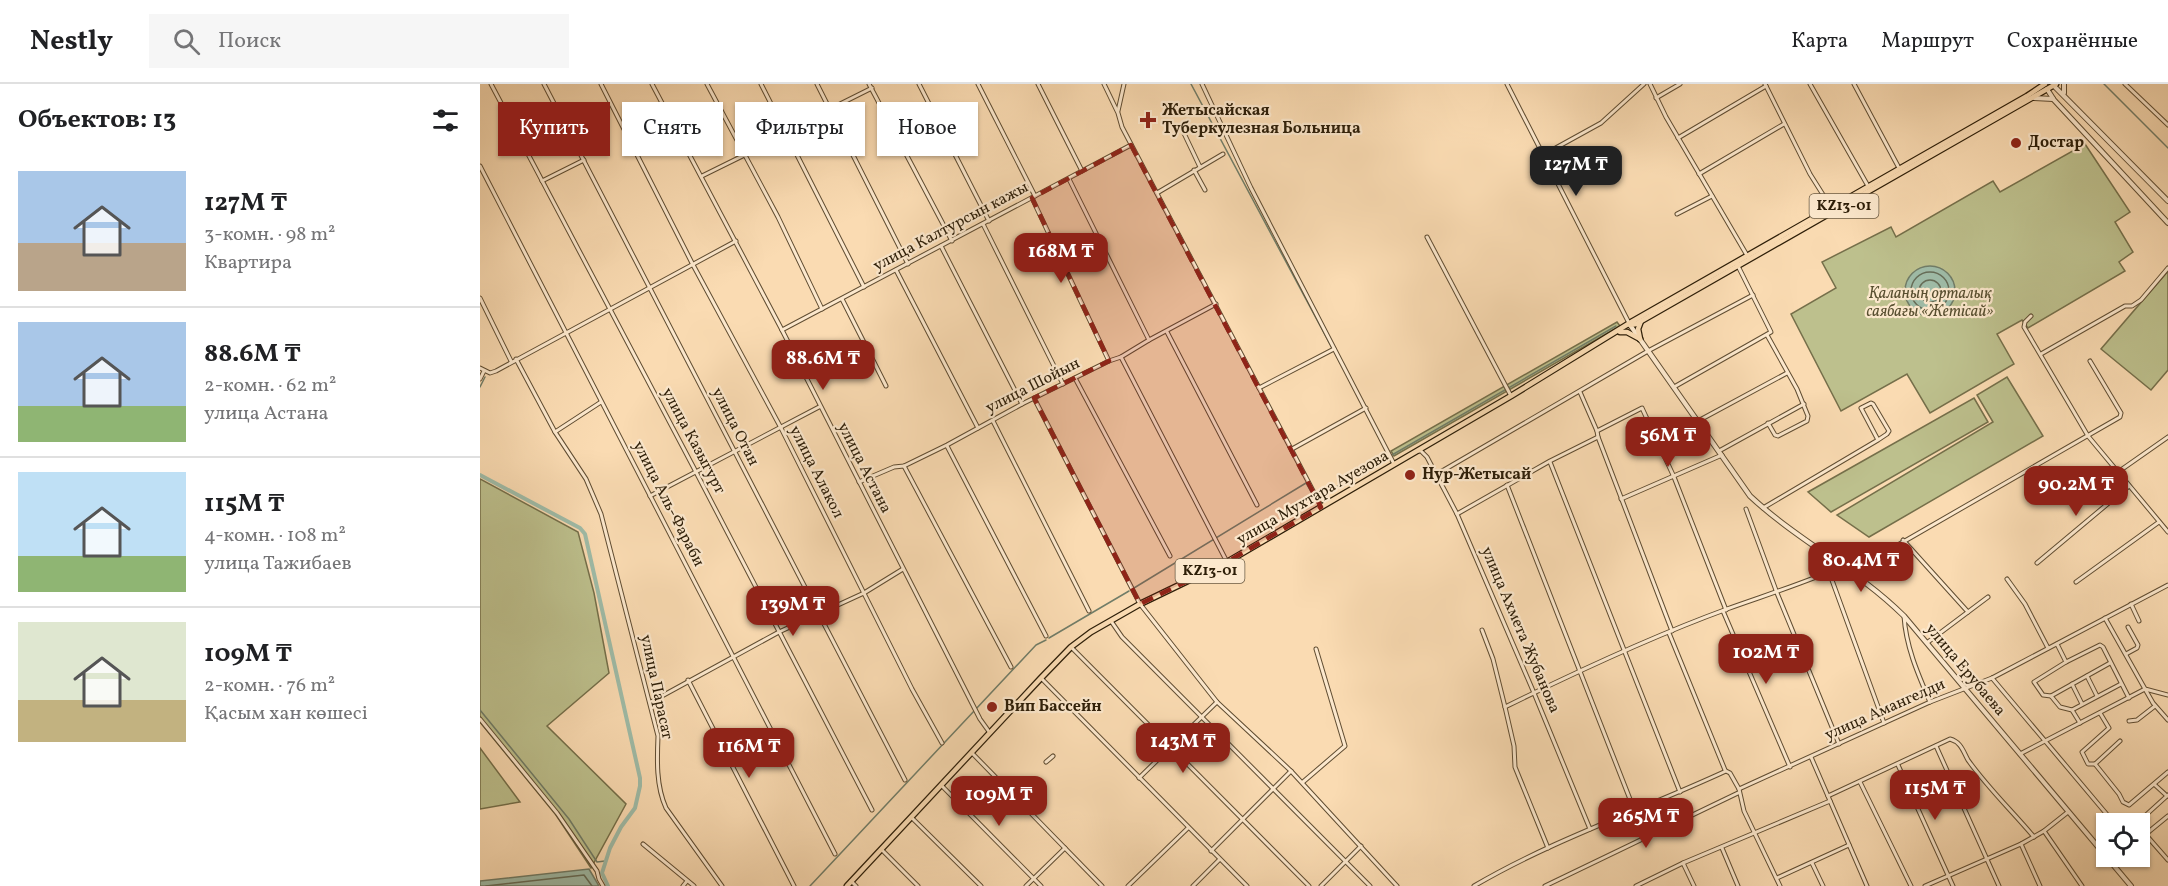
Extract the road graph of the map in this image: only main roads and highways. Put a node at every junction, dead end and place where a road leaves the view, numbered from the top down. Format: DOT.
graph roads {
  1 [pos="2055,85"];
  2 [pos="2046,87"];
  3 [pos="1869,188"];
  4 [pos="1737,264"];
  5 [pos="1641,321"];
  6 [pos="1630,325"];
  7 [pos="1617,332"];
  8 [pos="847,886"];
  1 -- 2 [label="main road, улица Мухтара Ауезова / KZ13-01"];
  2 -- 3 [label="main road, улица Мухтара Ауезова / KZ13-01"];
  2 -- 3 [label="main road, улица Мухтара Ауезова / KZ13-01"];
  3 -- 4 [label="main road, улица Мухтара Ауезова / KZ13-01"];
  4 -- 5 [label="main road, улица Мухтара Ауезова / KZ13-01"];
  4 -- 6 [label="main road, улица Мухтара Ауезова / KZ13-01"];
  5 -- 6 [label="main road, улица Мухтара Ауезова / KZ13-01"];
  5 -- 7 [label="main road"];
  6 -- 7 [label="main road, улица Мухтара Ауезова / KZ13-01"];
  7 -- 8 [label="main road, улица Мухтара Ауезова / KZ13-01"];
}
